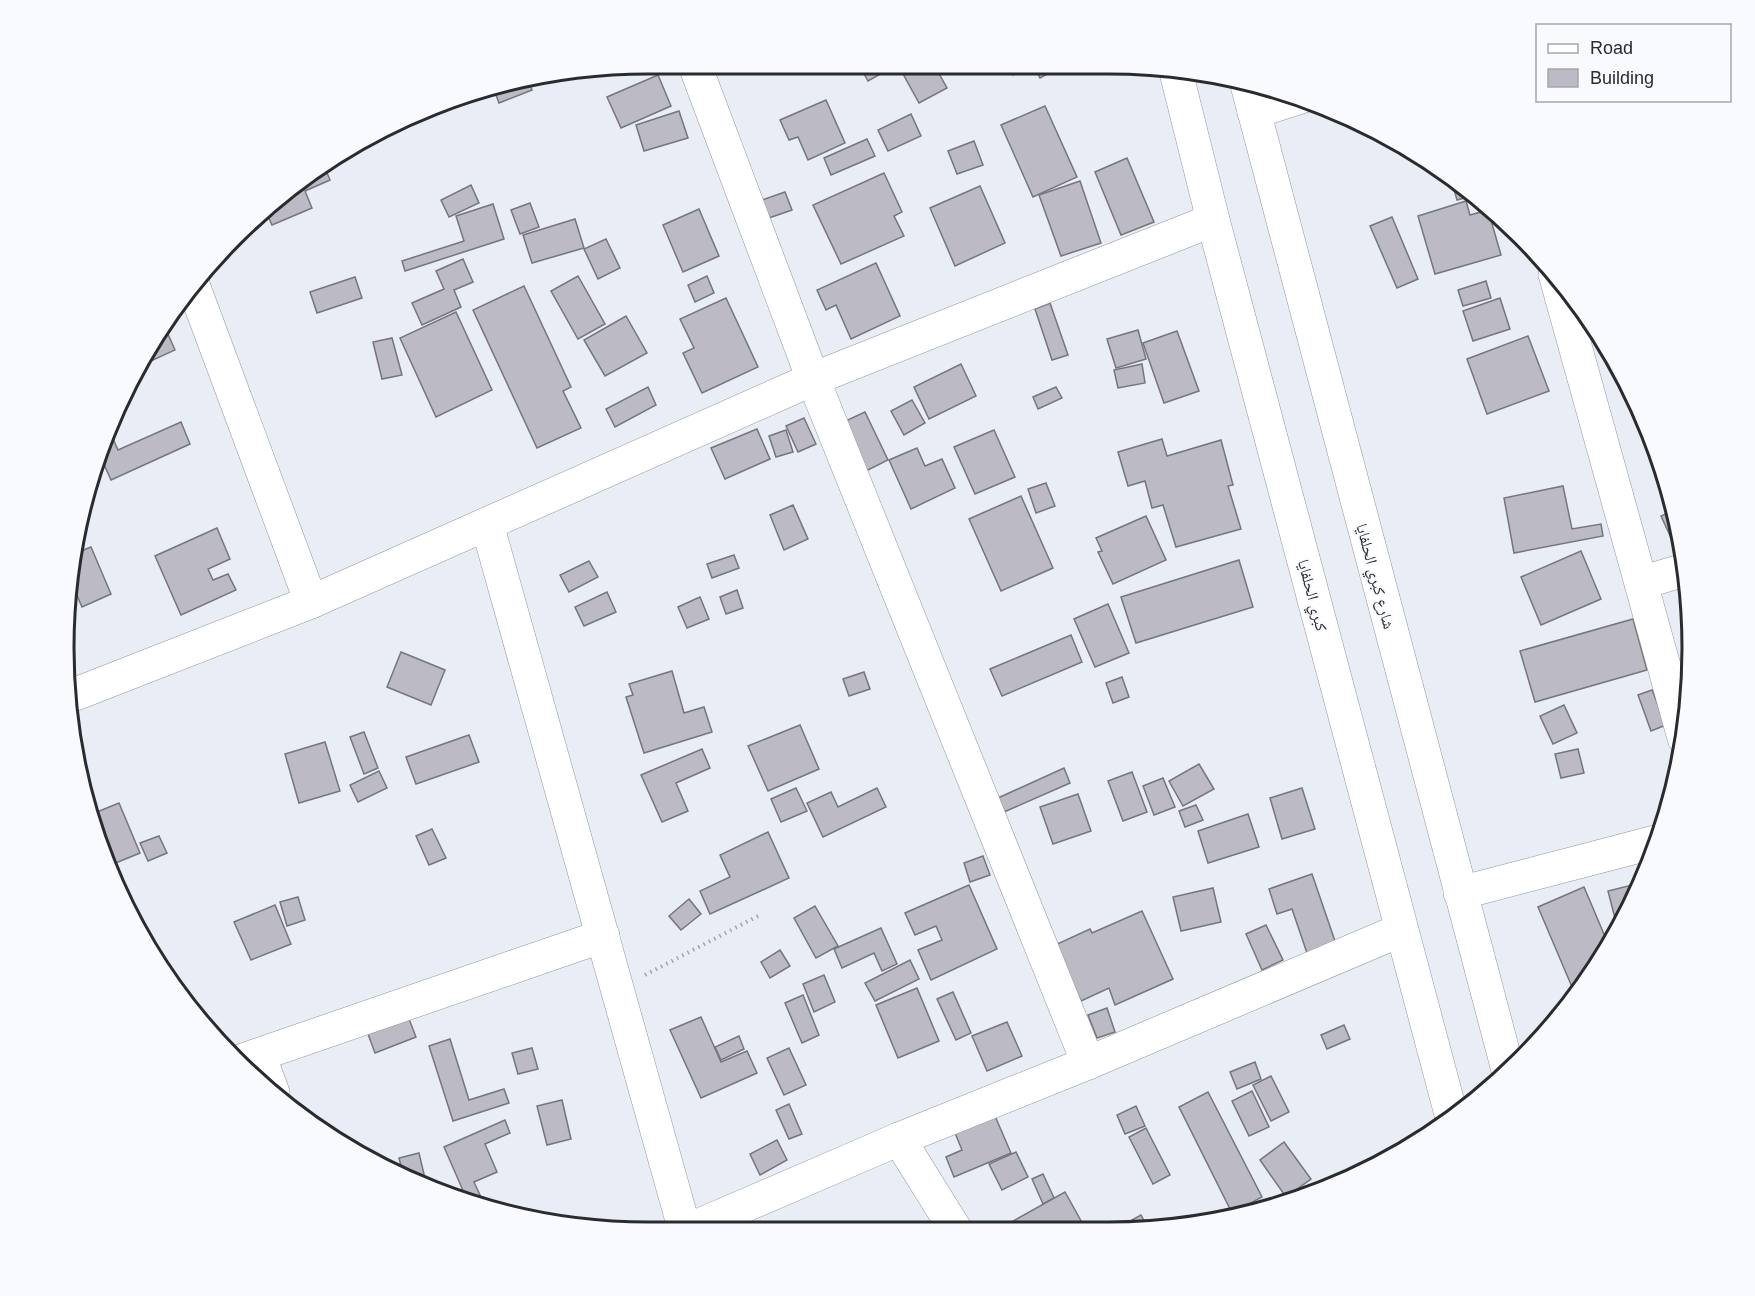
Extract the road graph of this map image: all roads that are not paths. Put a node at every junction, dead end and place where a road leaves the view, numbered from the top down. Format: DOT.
graph roads {
  1 [pos="698,74"];
  2 [pos="1177,78"];
  3 [pos="1250,96"];
  4 [pos="1268,97"];
  5 [pos="1213,220"];
  6 [pos="196,293"];
  7 [pos="1561,296"];
  8 [pos="813,379"];
  9 [pos="487,524"];
  10 [pos="1677,572"];
  11 [pos="1641,583"];
  12 [pos="311,602"];
  13 [pos="75,686"];
  14 [pos="1678,715"];
  15 [pos="1647,844"];
  16 [pos="1460,892"];
  17 [pos="1401,930"];
  18 [pos="603,936"];
  19 [pos="250,1058"];
  20 [pos="1506,1061"];
  21 [pos="1088,1063"];
  22 [pos="1450,1109"];
  23 [pos="899,1139"];
  24 [pos="683,1222"];
  25 [pos="707,1222"];
  26 [pos="951,1222"];
  1 -- 8 [label="street"];
  2 -- 5 [label="street, كبري الحلفايا"];
  3 -- 4 [label="street"];
  3 -- 16 [label="street, شارع كبري الحلفايا"];
  5 -- 8 [label="street"];
  5 -- 17 [label="street, كبري الحلفايا"];
  6 -- 12 [label="street"];
  7 -- 11 [label="street"];
  8 -- 9 [label="street"];
  8 -- 21 [label="street"];
  9 -- 12 [label="street"];
  9 -- 18 [label="street"];
  10 -- 11 [label="street"];
  11 -- 14 [label="street"];
  12 -- 13 [label="street"];
  15 -- 16 [label="street"];
  16 -- 20 [label="street, شارع كبري الحلفايا"];
  17 -- 21 [label="street"];
  17 -- 22 [label="street, كبري الحلفايا"];
  18 -- 19 [label="street"];
  18 -- 24 [label="street"];
  21 -- 23 [label="street"];
  23 -- 25 [label="street"];
  23 -- 26 [label="street"];
}
